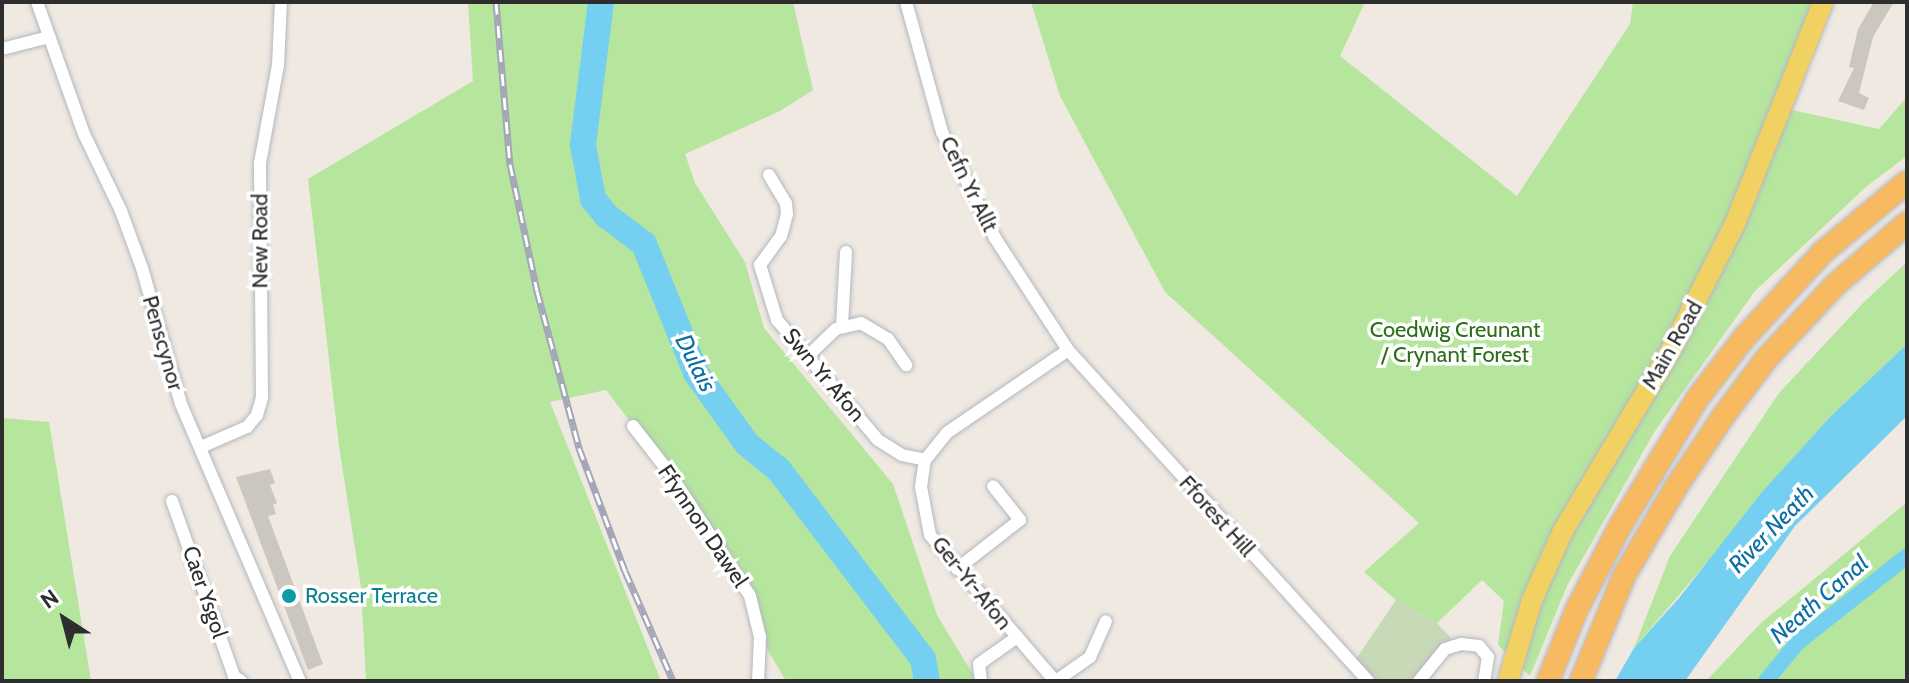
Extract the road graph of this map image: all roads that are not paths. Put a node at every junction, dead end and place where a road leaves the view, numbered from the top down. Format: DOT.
graph roads {
  1 [pos="37,2"];
  2 [pos="281,2"];
  3 [pos="906,2"];
  4 [pos="1823,2"];
  5 [pos="49,37"];
  6 [pos="2,49"];
  7 [pos="769,175"];
  8 [pos="1907,182"];
  9 [pos="1907,223"];
  10 [pos="846,252"];
  11 [pos="842,326"];
  12 [pos="1068,350"];
  13 [pos="809,355"];
  14 [pos="906,365"];
  15 [pos="633,426"];
  16 [pos="201,447"];
  17 [pos="925,460"];
  18 [pos="993,486"];
  19 [pos="172,501"];
  20 [pos="957,569"];
  21 [pos="1106,621"];
  22 [pos="1017,637"];
  23 [pos="241,681"];
  24 [pos="299,681"];
  25 [pos="758,681"];
  26 [pos="981,681"];
  27 [pos="1055,681"];
  28 [pos="1368,681"];
  29 [pos="1419,681"];
  30 [pos="1484,681"];
  31 [pos="1508,681"];
  32 [pos="1548,681"];
  33 [pos="1581,681"];
  1 -- 5 [label="street, Penscynor"];
  2 -- 16 [label="street, New Road"];
  3 -- 12 [label="street, Cefn Yr Allt"];
  4 -- 31 [label="main road, Main Road"];
  5 -- 6 [label="street"];
  5 -- 16 [label="street, Penscynor"];
  7 -- 13 [label="street, Swn Yr Afon"];
  8 -- 32 [label="highway"];
  9 -- 33 [label="highway"];
  10 -- 11 [label="street"];
  11 -- 13 [label="street"];
  11 -- 14 [label="street"];
  12 -- 17 [label="street"];
  12 -- 28 [label="street, Fforest Hill"];
  13 -- 17 [label="street, Swn Yr Afon"];
  15 -- 25 [label="street, Ffynnon Dawel"];
  16 -- 24 [label="street, Penscynor"];
  17 -- 20 [label="street, Ger-Yr-Afon"];
  18 -- 20 [label="street"];
  19 -- 23 [label="street, Caer Ysgol"];
  20 -- 22 [label="street, Ger-Yr-Afon"];
  21 -- 27 [label="street"];
  22 -- 26 [label="street"];
  22 -- 27 [label="street, Ger-Yr-Afon"];
  29 -- 30 [label="street"];
}
